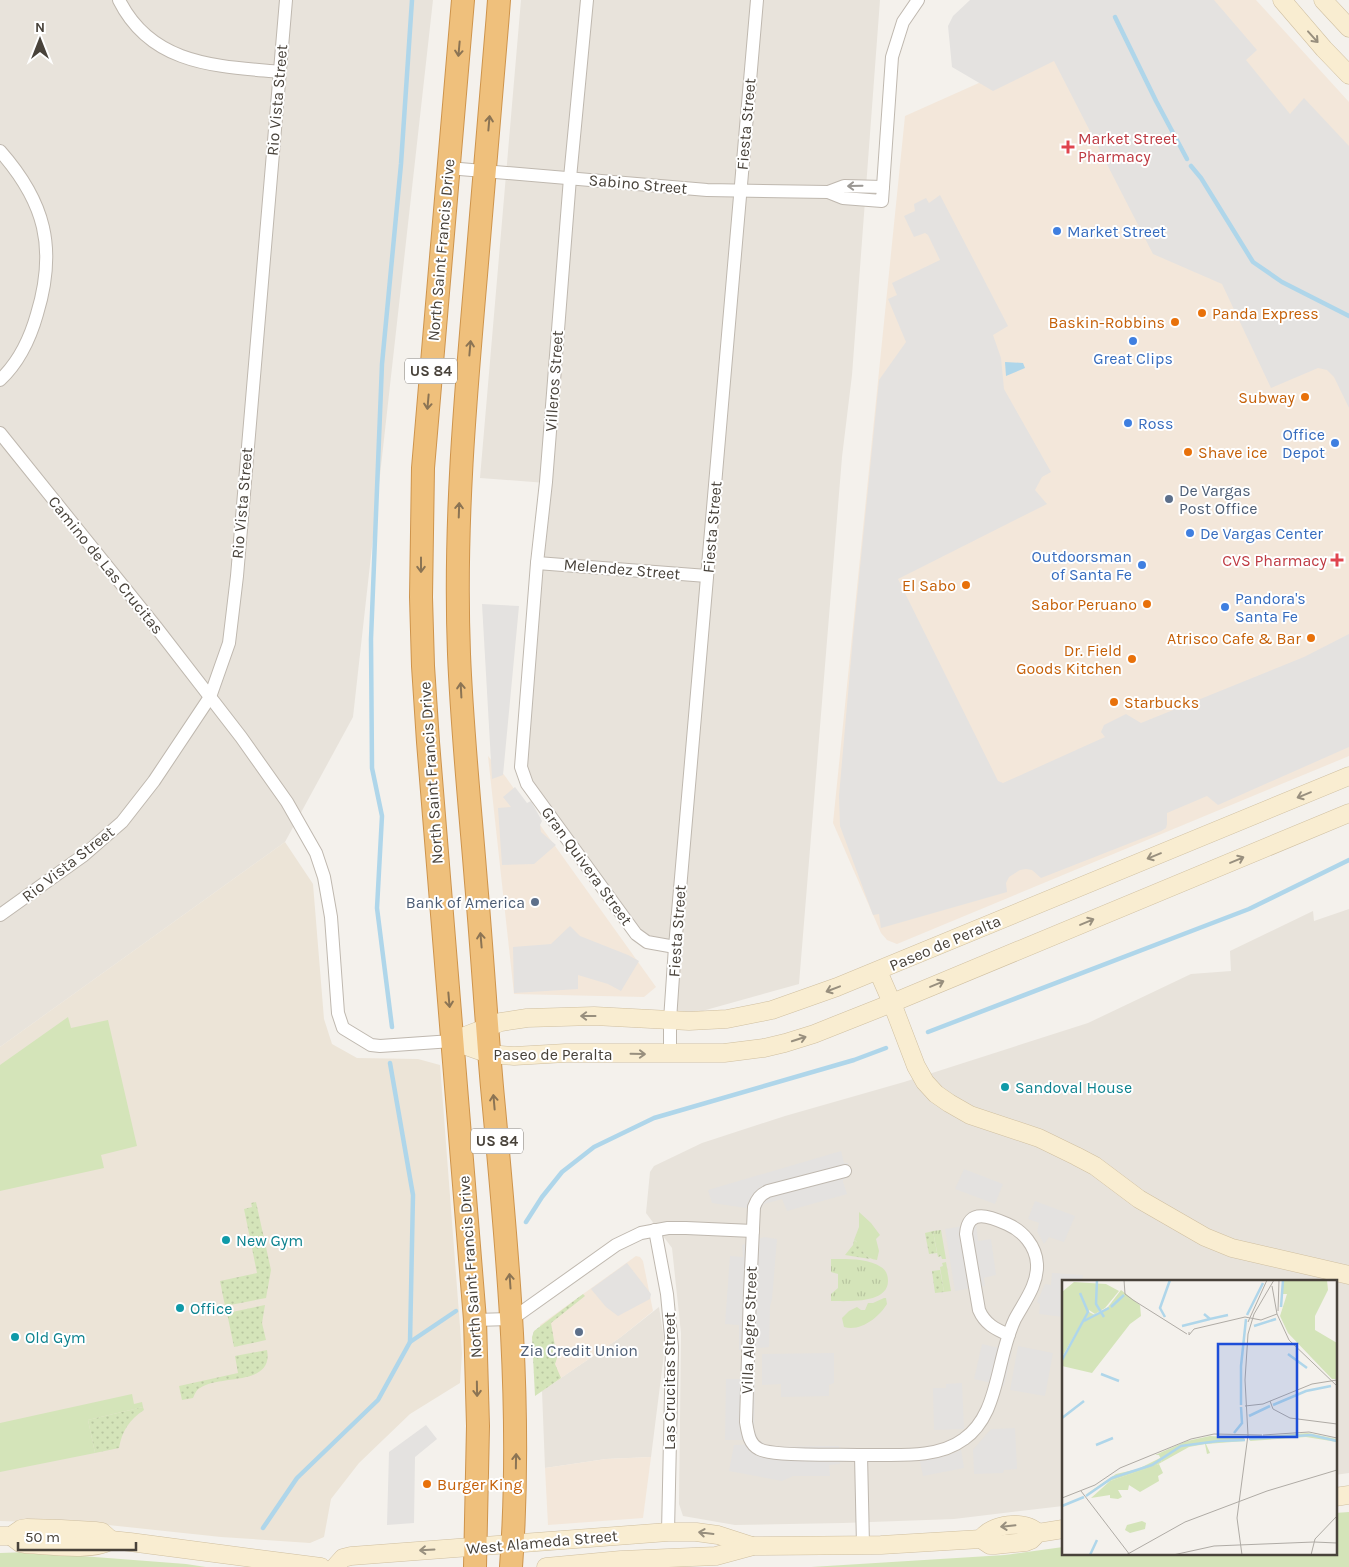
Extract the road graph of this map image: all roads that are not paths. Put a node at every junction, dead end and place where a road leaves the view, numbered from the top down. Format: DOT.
graph roads {
  1 [pos="120,0"];
  2 [pos="286,0"];
  3 [pos="463,0"];
  4 [pos="499,0"];
  5 [pos="587,0"];
  6 [pos="757,0"];
  7 [pos="918,0"];
  8 [pos="1282,0"];
  9 [pos="1323,0"];
  10 [pos="1349,28"];
  11 [pos="280,72"];
  12 [pos="1349,75"];
  13 [pos="0,151"];
  14 [pos="448,168"];
  15 [pos="485,171"];
  16 [pos="570,178"];
  17 [pos="883,187"];
  18 [pos="740,191"];
  19 [pos="828,192"];
  20 [pos="0,380"];
  21 [pos="0,433"];
  22 [pos="537,562"];
  23 [pos="707,576"];
  24 [pos="210,697"];
  25 [pos="521,761"];
  26 [pos="1349,776"];
  27 [pos="1349,813"];
  28 [pos="0,916"];
  29 [pos="675,948"];
  30 [pos="878,971"];
  31 [pos="892,1003"];
  32 [pos="670,1020"];
  33 [pos="488,1027"];
  34 [pos="442,1041"];
  35 [pos="489,1054"];
  36 [pos="670,1054"];
  37 [pos="845,1171"];
  38 [pos="655,1230"];
  39 [pos="753,1231"];
  40 [pos="1349,1275"];
  41 [pos="512,1319"];
  42 [pos="475,1320"];
  43 [pos="1008,1335"];
  44 [pos="860,1455"];
  45 [pos="1349,1495"];
  46 [pos="1336,1497"];
  47 [pos="1062,1529"];
  48 [pos="668,1532"];
  49 [pos="6,1536"];
  50 [pos="512,1544"];
  51 [pos="864,1545"];
  52 [pos="753,1546"];
  53 [pos="475,1557"];
  54 [pos="321,1567"];
  55 [pos="334,1567"];
  56 [pos="511,1567"];
  57 [pos="546,1567"];
  1 -- 11 [label="street"];
  2 -- 11 [label="street, Rio Vista Street"];
  3 -- 14 [label="highway, North Saint Francis Drive / US 84, one-way"];
  15 -- 4 [label="highway, US 84, one-way"];
  5 -- 16 [label="street, Villeros Street"];
  6 -- 18 [label="street, Fiesta Street"];
  7 -- 17 [label="street, Sabino Street"];
  8 -- 12 [label="main road, one-way"];
  9 -- 10 [label="main road"];
  11 -- 24 [label="street, Rio Vista Street"];
  13 -- 20 [label="street"];
  14 -- 15 [label="street, Sabino Street"];
  14 -- 34 [label="highway, North Saint Francis Drive / US 84, one-way"];
  15 -- 16 [label="street, Sabino Street"];
  33 -- 15 [label="highway, US 84, one-way"];
  16 -- 18 [label="street, Sabino Street"];
  16 -- 22 [label="street, Villeros Street"];
  17 -- 19 [label="street, Sabino Street, one-way"];
  17 -- 19 [label="street, Sabino Street"];
  18 -- 19 [label="street, Sabino Street"];
  18 -- 23 [label="street, Fiesta Street"];
  21 -- 24 [label="street, Camino de Las Crucitas"];
  22 -- 23 [label="street, Melendez Street"];
  22 -- 25 [label="street, Villeros Street"];
  23 -- 29 [label="street, Fiesta Street"];
  24 -- 28 [label="street, Rio Vista Street"];
  24 -- 34 [label="street"];
  25 -- 29 [label="street, Gran Quivera Street"];
  26 -- 30 [label="main road, Paseo de Peralta, one-way"];
  31 -- 27 [label="main road, Paseo de Peralta, one-way"];
  29 -- 32 [label="street, Fiesta Street"];
  30 -- 31 [label="main road"];
  30 -- 32 [label="main road, Paseo de Peralta, one-way"];
  36 -- 31 [label="main road, Paseo de Peralta, one-way"];
  31 -- 40 [label="main road"];
  32 -- 33 [label="main road, Paseo de Peralta, one-way"];
  32 -- 36 [label="street, Fiesta Street"];
  33 -- 34 [label="main road, Paseo de Peralta"];
  33 -- 35 [label="highway, US 84"];
  34 -- 35 [label="main road, Paseo de Peralta"];
  34 -- 42 [label="highway, North Saint Francis Drive / US 84"];
  35 -- 36 [label="main road, Paseo de Peralta, one-way"];
  41 -- 35 [label="highway, US 84, one-way"];
  37 -- 39 [label="street, Villa Alegre Street"];
  38 -- 39 [label="street"];
  38 -- 41 [label="street"];
  38 -- 48 [label="street, Las Crucitas Street"];
  39 -- 44 [label="street, Villa Alegre Street"];
  41 -- 42 [label="street"];
  50 -- 41 [label="highway, US 84, one-way"];
  42 -- 53 [label="highway, North Saint Francis Drive / US 84, one-way"];
  43 -- 43 [label="street, Villa Alegre Street"];
  43 -- 44 [label="street, Villa Alegre Street"];
  44 -- 51 [label="street"];
  45 -- 46 [label="main road"];
  47 -- 51 [label="main road, West Alameda Street"];
  48 -- 50 [label="main road, West Alameda Street"];
  52 -- 48 [label="main road, West Alameda Street, one-way"];
  49 -- 54 [label="main road"];
  50 -- 53 [label="main road, West Alameda Street"];
  50 -- 56 [label="highway, US 84"];
  51 -- 52 [label="main road, West Alameda Street"];
  52 -- 57 [label="main road, West Alameda Street"];
  53 -- 55 [label="main road, West Alameda Street, one-way"];
}
